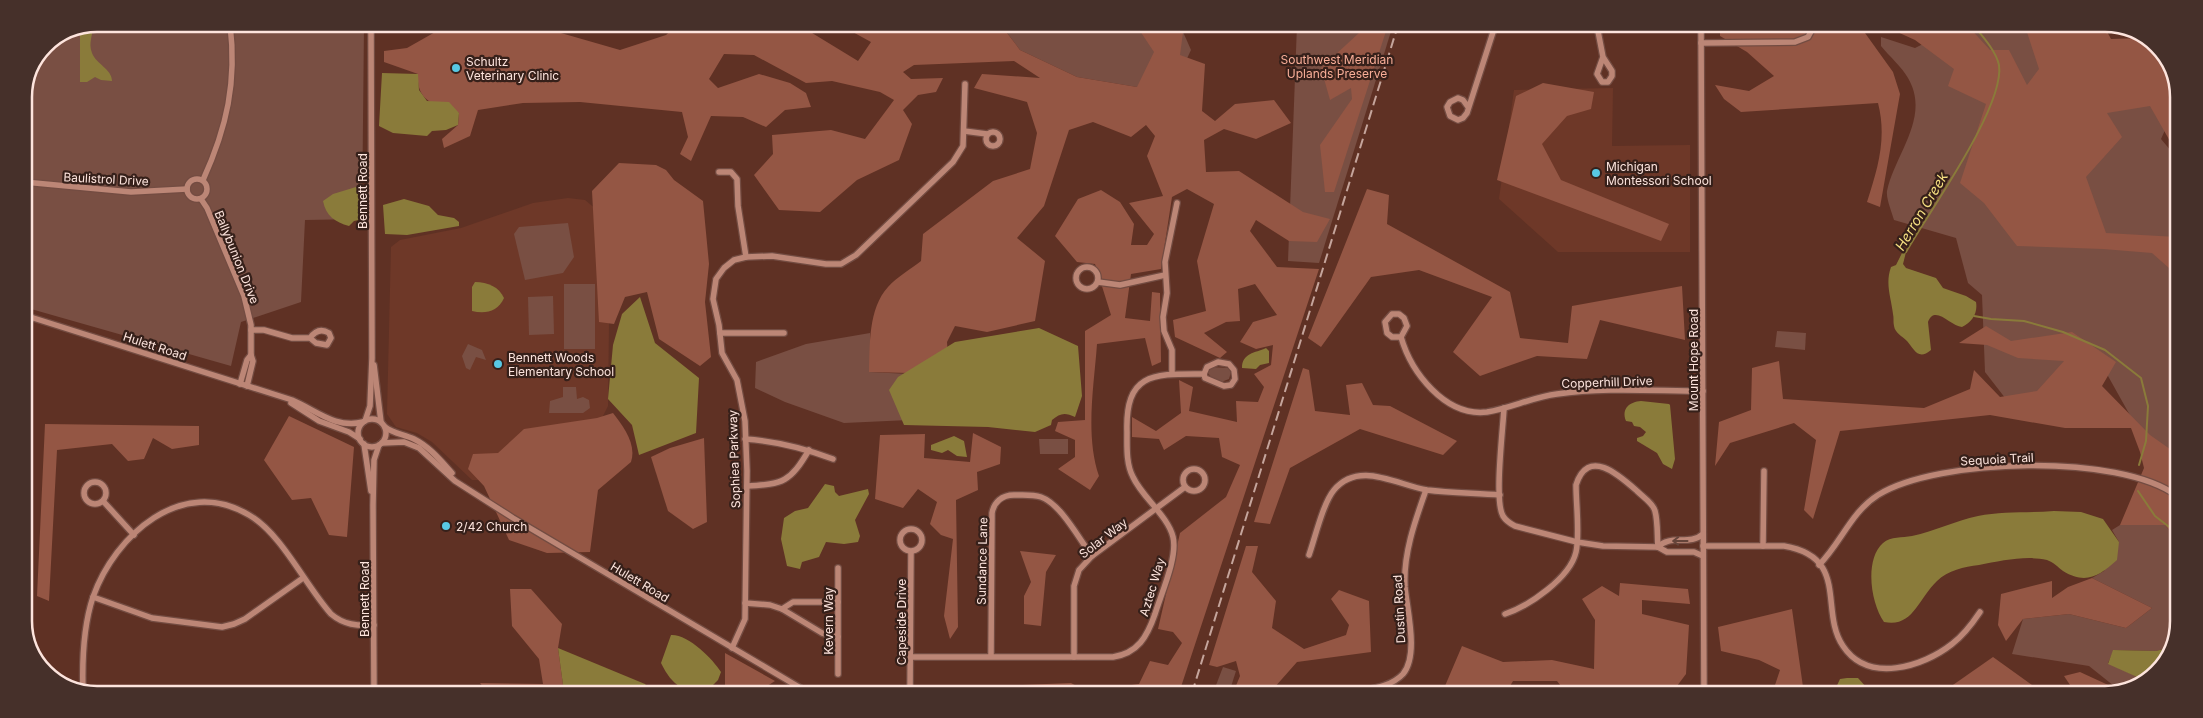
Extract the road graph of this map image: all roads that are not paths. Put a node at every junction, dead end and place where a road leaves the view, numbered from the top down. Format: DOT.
graph roads {
  1 [pos="231,33"];
  2 [pos="371,33"];
  3 [pos="1493,33"];
  4 [pos="1599,33"];
  5 [pos="1701,33"];
  6 [pos="1810,33"];
  7 [pos="1701,43"];
  8 [pos="1603,57"];
  9 [pos="964,84"];
  10 [pos="1468,108"];
  11 [pos="964,131"];
  12 [pos="987,134"];
  13 [pos="719,172"];
  14 [pos="203,180"];
  15 [pos="33,183"];
  16 [pos="187,190"];
  17 [pos="201,199"];
  18 [pos="1177,203"];
  19 [pos="746,257"];
  20 [pos="1165,275"];
  21 [pos="1098,282"];
  22 [pos="33,318"];
  23 [pos="251,330"];
  24 [pos="720,333"];
  25 [pos="784,333"];
  26 [pos="1401,337"];
  27 [pos="310,338"];
  28 [pos="251,354"];
  29 [pos="372,358"];
  30 [pos="1172,374"];
  31 [pos="1204,374"];
  32 [pos="240,384"];
  33 [pos="247,386"];
  34 [pos="1703,391"];
  35 [pos="280,397"];
  36 [pos="1504,408"];
  37 [pos="364,422"];
  38 [pos="383,425"];
  39 [pos="745,439"];
  40 [pos="362,441"];
  41 [pos="380,444"];
  42 [pos="809,450"];
  43 [pos="833,459"];
  44 [pos="1764,471"];
  45 [pos="461,485"];
  46 [pos="746,486"];
  47 [pos="1185,487"];
  48 [pos="1426,490"];
  49 [pos="2170,492"];
  50 [pos="1500,495"];
  51 [pos="103,501"];
  52 [pos="373,505"];
  53 [pos="1156,510"];
  54 [pos="134,534"];
  55 [pos="1703,534"];
  56 [pos="1577,542"];
  57 [pos="1703,546"];
  58 [pos="1763,546"];
  59 [pos="1658,547"];
  60 [pos="911,552"];
  61 [pos="1309,554"];
  62 [pos="1092,556"];
  63 [pos="1703,556"];
  64 [pos="1820,565"];
  65 [pos="838,568"];
  66 [pos="303,578"];
  67 [pos="93,597"];
  68 [pos="838,602"];
  69 [pos="745,603"];
  70 [pos="782,609"];
  71 [pos="1980,612"];
  72 [pos="1505,614"];
  73 [pos="374,625"];
  74 [pos="838,637"];
  75 [pos="732,648"];
  76 [pos="991,656"];
  77 [pos="911,657"];
  78 [pos="1074,657"];
  79 [pos="838,674"];
  80 [pos="84,684"];
  81 [pos="374,686"];
  82 [pos="798,686"];
  83 [pos="910,686"];
  84 [pos="1379,686"];
  85 [pos="1704,686"];
  1 -- 14 [label="street"];
  2 -- 29 [label="street, Bennett Road"];
  3 -- 10 [label="street"];
  4 -- 8 [label="street"];
  5 -- 7 [label="street, Mount Hope Road"];
  6 -- 7 [label="street"];
  7 -- 34 [label="street, Mount Hope Road"];
  9 -- 11 [label="street, Sophiea Parkway"];
  11 -- 12 [label="street"];
  11 -- 19 [label="street, Sophiea Parkway"];
  13 -- 19 [label="street"];
  14 -- 16 [label="street"];
  14 -- 17 [label="street"];
  15 -- 16 [label="street, Baulistrol Drive"];
  16 -- 17 [label="street"];
  17 -- 23 [label="street, Ballybunion Drive"];
  18 -- 20 [label="street"];
  19 -- 24 [label="street, Sophiea Parkway"];
  20 -- 21 [label="street"];
  20 -- 30 [label="street"];
  21 -- 21 [label="street"];
  22 -- 32 [label="street, Hulett Road"];
  23 -- 27 [label="street"];
  23 -- 28 [label="street, Ballybunion Drive"];
  24 -- 25 [label="street"];
  24 -- 39 [label="street, Sophiea Parkway"];
  26 -- 26 [label="street, Copperhill Drive"];
  26 -- 36 [label="street, Copperhill Drive"];
  28 -- 32 [label="street, Ballybunion Drive"];
  28 -- 33 [label="street, Ballybunion Drive"];
  29 -- 37 [label="street, Bennett Road"];
  29 -- 38 [label="street, Bennett Road"];
  30 -- 31 [label="street, Aztec Way"];
  30 -- 53 [label="street, Aztec Way"];
  31 -- 31 [label="street, Aztec Way"];
  32 -- 33 [label="street, Hulett Road"];
  33 -- 35 [label="street, Hulett Road"];
  34 -- 36 [label="street, Copperhill Drive"];
  34 -- 55 [label="street, Mount Hope Road"];
  35 -- 37 [label="street, Hulett Road"];
  35 -- 40 [label="street, Hulett Road"];
  36 -- 50 [label="street"];
  37 -- 38 [label="street"];
  37 -- 40 [label="street"];
  38 -- 41 [label="street"];
  38 -- 45 [label="street, Hulett Road"];
  39 -- 42 [label="street"];
  39 -- 46 [label="street, Sophiea Parkway"];
  40 -- 41 [label="street"];
  40 -- 52 [label="street, Bennett Road"];
  41 -- 45 [label="street, Hulett Road"];
  41 -- 52 [label="street, Bennett Road"];
  42 -- 43 [label="street"];
  42 -- 46 [label="street"];
  44 -- 58 [label="street"];
  45 -- 75 [label="street, Hulett Road"];
  46 -- 69 [label="street, Sophiea Parkway"];
  47 -- 47 [label="street, Solar Way"];
  47 -- 53 [label="street, Solar Way"];
  48 -- 50 [label="street"];
  48 -- 61 [label="street"];
  48 -- 84 [label="street, Dustin Road"];
  49 -- 64 [label="street, Sequoia Trail"];
  50 -- 56 [label="street"];
  51 -- 54 [label="street"];
  52 -- 73 [label="street, Bennett Road"];
  53 -- 62 [label="street, Solar Way"];
  53 -- 78 [label="street, Aztec Way"];
  54 -- 66 [label="street"];
  54 -- 67 [label="street"];
  55 -- 57 [label="street, Mount Hope Road"];
  55 -- 59 [label="street, one-way"];
  56 -- 59 [label="street"];
  56 -- 59 [label="street"];
  56 -- 72 [label="street"];
  57 -- 58 [label="street"];
  57 -- 63 [label="street, Mount Hope Road"];
  58 -- 64 [label="street"];
  59 -- 63 [label="street"];
  60 -- 60 [label="street, Capeside Drive"];
  60 -- 77 [label="street, Capeside Drive"];
  62 -- 76 [label="street, Sundance Lane"];
  62 -- 78 [label="street, Solar Way"];
  63 -- 85 [label="street, Mount Hope Road"];
  64 -- 71 [label="street"];
  65 -- 68 [label="street, Kevern Way"];
  66 -- 67 [label="street"];
  66 -- 73 [label="street"];
  67 -- 80 [label="street"];
  68 -- 70 [label="street"];
  68 -- 74 [label="street, Kevern Way"];
  69 -- 70 [label="street"];
  69 -- 75 [label="street, Sophiea Parkway"];
  70 -- 74 [label="street"];
  73 -- 81 [label="street, Bennett Road"];
  74 -- 79 [label="street, Kevern Way"];
  75 -- 82 [label="street, Hulett Road"];
  76 -- 77 [label="street, Aztec Way"];
  76 -- 78 [label="street, Aztec Way"];
  77 -- 83 [label="street, Capeside Drive"];
}
